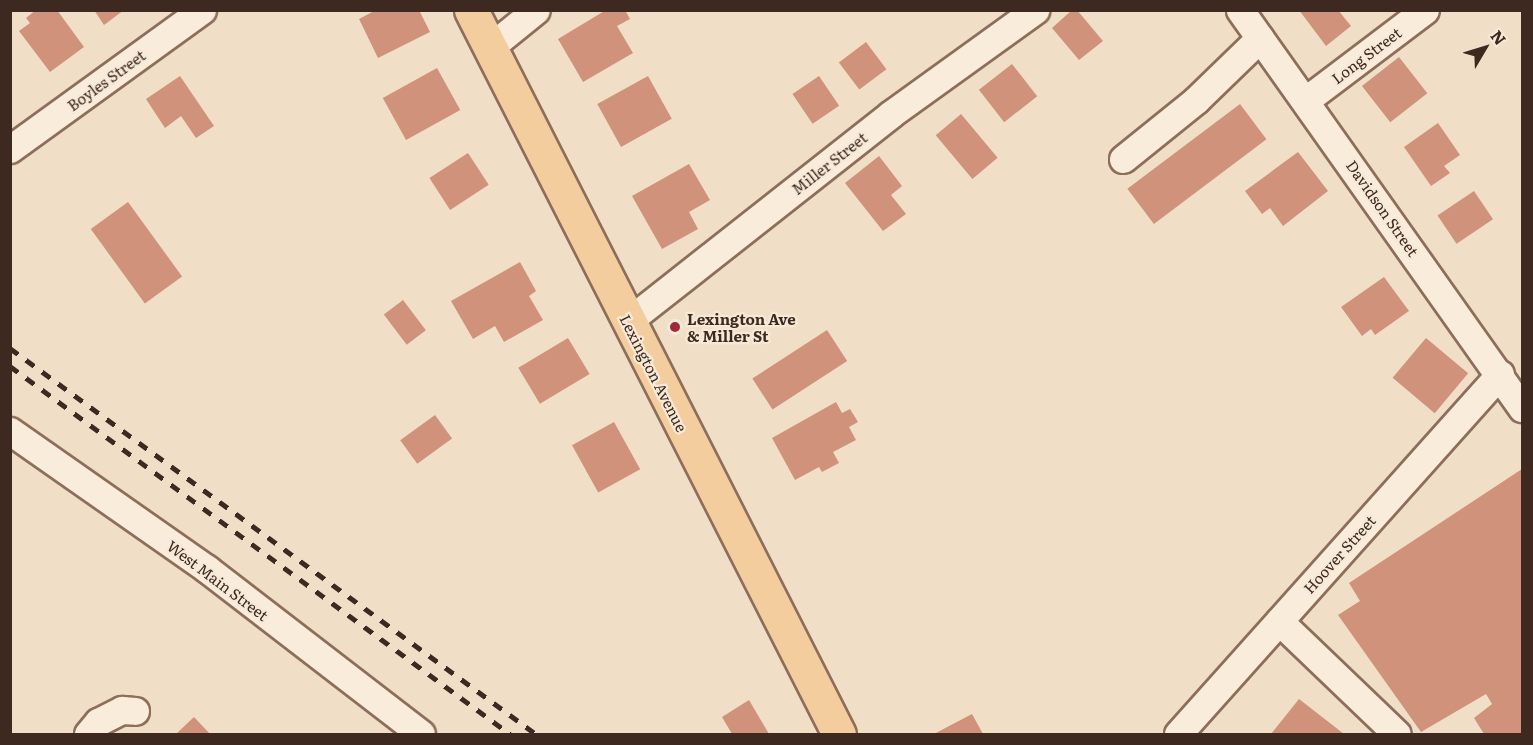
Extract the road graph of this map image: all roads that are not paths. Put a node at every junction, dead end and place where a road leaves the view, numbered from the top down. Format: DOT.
graph roads {
  1 [pos="202,10"];
  2 [pos="471,10"];
  3 [pos="536,10"];
  4 [pos="1035,10"];
  5 [pos="1240,10"];
  6 [pos="1425,10"];
  7 [pos="1260,38"];
  8 [pos="489,48"];
  9 [pos="1306,100"];
  10 [pos="10,149"];
  11 [pos="1123,159"];
  12 [pos="627,322"];
  13 [pos="1500,374"];
  14 [pos="1522,408"];
  15 [pos="10,432"];
  16 [pos="1279,621"];
  17 [pos="135,711"];
  18 [pos="88,735"];
  19 [pos="421,735"];
  20 [pos="839,735"];
  21 [pos="1178,735"];
  22 [pos="1397,735"];
  1 -- 10 [label="street, Boyles Street"];
  2 -- 8 [label="main road, Lexington Avenue"];
  3 -- 8 [label="street"];
  4 -- 12 [label="street, Miller Street"];
  5 -- 7 [label="street, Davidson Street"];
  6 -- 9 [label="street, Long Street"];
  7 -- 9 [label="street, Davidson Street"];
  7 -- 11 [label="street"];
  8 -- 12 [label="main road, Lexington Avenue"];
  9 -- 13 [label="street, Davidson Street"];
  12 -- 20 [label="main road, Lexington Avenue"];
  13 -- 14 [label="street, Davidson Street"];
  13 -- 16 [label="street, Hoover Street"];
  15 -- 19 [label="street, West Main Street"];
  16 -- 21 [label="street, Hoover Street"];
  16 -- 22 [label="street"];
  17 -- 18 [label="street"];
}
